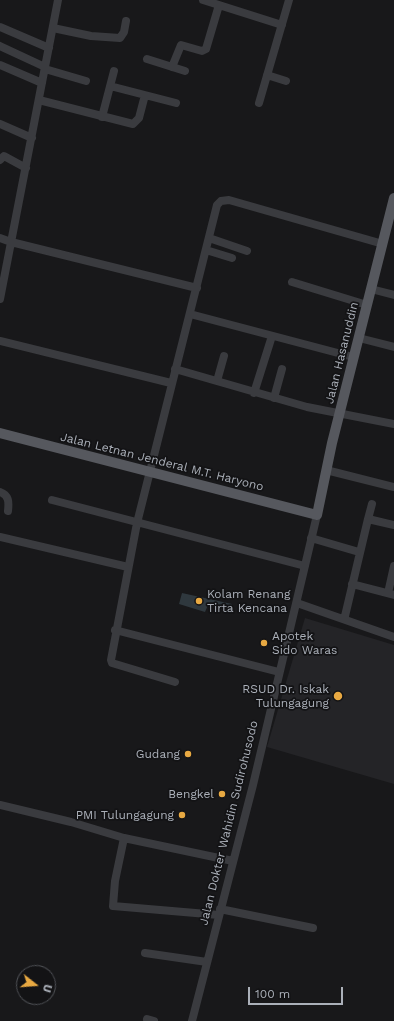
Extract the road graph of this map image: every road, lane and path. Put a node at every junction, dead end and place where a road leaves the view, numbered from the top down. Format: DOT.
graph roads {
  1 [pos="58,0"];
  2 [pos="203,0"];
  3 [pos="289,0"];
  4 [pos="216,3"];
  5 [pos="126,21"];
  6 [pos="282,25"];
  7 [pos="0,27"];
  8 [pos="53,28"];
  9 [pos="0,46"];
  10 [pos="50,48"];
  11 [pos="147,59"];
  12 [pos="0,65"];
  13 [pos="172,67"];
  14 [pos="45,68"];
  15 [pos="185,71"];
  16 [pos="114,72"];
  17 [pos="267,75"];
  18 [pos="86,81"];
  19 [pos="286,81"];
  20 [pos="42,83"];
  21 [pos="110,86"];
  22 [pos="145,95"];
  23 [pos="39,100"];
  24 [pos="176,103"];
  25 [pos="259,103"];
  26 [pos="102,117"];
  27 [pos="0,124"];
  28 [pos="32,138"];
  29 [pos="0,160"];
  30 [pos="26,168"];
  31 [pos="393,204"];
  32 [pos="0,238"];
  33 [pos="209,238"];
  34 [pos="11,242"];
  35 [pos="383,244"];
  36 [pos="206,250"];
  37 [pos="248,251"];
  38 [pos="232,258"];
  39 [pos="292,282"];
  40 [pos="197,288"];
  41 [pos="371,289"];
  42 [pos="394,295"];
  43 [pos="0,298"];
  44 [pos="367,305"];
  45 [pos="190,314"];
  46 [pos="272,336"];
  47 [pos="359,338"];
  48 [pos="0,341"];
  49 [pos="394,346"];
  50 [pos="224,356"];
  51 [pos="353,357"];
  52 [pos="175,369"];
  53 [pos="282,369"];
  54 [pos="218,381"];
  55 [pos="171,384"];
  56 [pos="254,393"];
  57 [pos="274,398"];
  58 [pos="340,413"];
  59 [pos="394,424"];
  60 [pos="0,433"];
  61 [pos="326,470"];
  62 [pos="150,472"];
  63 [pos="394,487"];
  64 [pos="0,492"];
  65 [pos="52,500"];
  66 [pos="372,504"];
  67 [pos="8,511"];
  68 [pos="317,515"];
  69 [pos="368,519"];
  70 [pos="136,523"];
  71 [pos="394,525"];
  72 [pos="0,536"];
  73 [pos="311,538"];
  74 [pos="359,552"];
  75 [pos="305,566"];
  76 [pos="394,566"];
  77 [pos="128,567"];
  78 [pos="352,584"];
  79 [pos="391,594"];
  80 [pos="297,603"];
  81 [pos="345,616"];
  82 [pos="115,630"];
  83 [pos="394,637"];
  84 [pos="279,672"];
  85 [pos="175,682"];
  86 [pos="0,805"];
  87 [pos="124,838"];
  88 [pos="233,861"];
  89 [pos="219,912"];
  90 [pos="312,928"];
  91 [pos="145,953"];
  92 [pos="207,962"];
  93 [pos="192,1021"];
  1 -- 8 [label="street"];
  2 -- 4 [label="street"];
  3 -- 6 [label="street"];
  4 -- 6 [label="street"];
  4 -- 13 [label="street"];
  5 -- 8 [label="street"];
  6 -- 17 [label="street"];
  7 -- 10 [label="street"];
  8 -- 10 [label="street"];
  9 -- 14 [label="street"];
  10 -- 14 [label="street"];
  11 -- 13 [label="street"];
  12 -- 20 [label="street"];
  13 -- 15 [label="street"];
  14 -- 18 [label="street"];
  14 -- 20 [label="street"];
  16 -- 21 [label="street"];
  17 -- 19 [label="street"];
  17 -- 25 [label="street"];
  20 -- 23 [label="street"];
  21 -- 22 [label="street"];
  21 -- 26 [label="street"];
  22 -- 24 [label="street"];
  22 -- 26 [label="street"];
  23 -- 26 [label="street"];
  23 -- 28 [label="street"];
  27 -- 28 [label="street"];
  28 -- 30 [label="street"];
  29 -- 30 [label="street"];
  30 -- 34 [label="street"];
  31 -- 35 [label="main road, Jalan Hasanuddin"];
  32 -- 34 [label="street"];
  33 -- 35 [label="street"];
  33 -- 36 [label="street"];
  33 -- 37 [label="street"];
  34 -- 40 [label="street"];
  34 -- 43 [label="street"];
  35 -- 41 [label="main road, Jalan Hasanuddin"];
  36 -- 38 [label="street"];
  36 -- 40 [label="street"];
  39 -- 44 [label="street"];
  40 -- 45 [label="street"];
  41 -- 42 [label="street"];
  41 -- 44 [label="main road, Jalan Hasanuddin"];
  44 -- 47 [label="main road, Jalan Hasanuddin"];
  45 -- 46 [label="street"];
  45 -- 52 [label="street"];
  46 -- 51 [label="street"];
  46 -- 56 [label="street"];
  47 -- 49 [label="street"];
  47 -- 51 [label="main road, Jalan Hasanuddin"];
  48 -- 55 [label="street"];
  50 -- 54 [label="street"];
  51 -- 58 [label="main road, Jalan Hasanuddin"];
  52 -- 54 [label="street"];
  52 -- 55 [label="street"];
  53 -- 57 [label="street"];
  54 -- 56 [label="street"];
  55 -- 62 [label="street"];
  56 -- 57 [label="street"];
  57 -- 58 [label="street"];
  58 -- 59 [label="street"];
  58 -- 61 [label="main road, Jalan Hasanuddin"];
  60 -- 62 [label="main road, Jalan Letnan Jenderal M.T. Haryono"];
  61 -- 63 [label="street"];
  61 -- 68 [label="main road, Jalan Hasanuddin"];
  62 -- 68 [label="main road, Jalan Letnan Jenderal M.T. Haryono"];
  62 -- 70 [label="street"];
  64 -- 67 [label="street"];
  65 -- 70 [label="street"];
  66 -- 69 [label="street"];
  68 -- 73 [label="street, Jalan Dokter Wahidin Sudirohusodo"];
  69 -- 71 [label="street"];
  69 -- 74 [label="street"];
  70 -- 75 [label="street"];
  70 -- 77 [label="street"];
  72 -- 77 [label="street"];
  73 -- 74 [label="street"];
  73 -- 75 [label="street, Jalan Dokter Wahidin Sudirohusodo"];
  74 -- 78 [label="street"];
  75 -- 80 [label="street, Jalan Dokter Wahidin Sudirohusodo"];
  76 -- 79 [label="street"];
  77 -- 82 [label="street"];
  78 -- 79 [label="street"];
  78 -- 81 [label="street"];
  80 -- 83 [label="street"];
  80 -- 84 [label="street, Jalan Dokter Wahidin Sudirohusodo"];
  82 -- 84 [label="street"];
  82 -- 85 [label="street"];
  84 -- 88 [label="street, Jalan Dokter Wahidin Sudirohusodo"];
  86 -- 87 [label="street"];
  87 -- 88 [label="street"];
  87 -- 89 [label="street"];
  88 -- 89 [label="street, Jalan Dokter Wahidin Sudirohusodo"];
  89 -- 90 [label="street"];
  89 -- 92 [label="street, Jalan Dokter Wahidin Sudirohusodo"];
  91 -- 92 [label="street"];
  92 -- 93 [label="street, Jalan Dokter Wahidin Sudirohusodo"];
}
